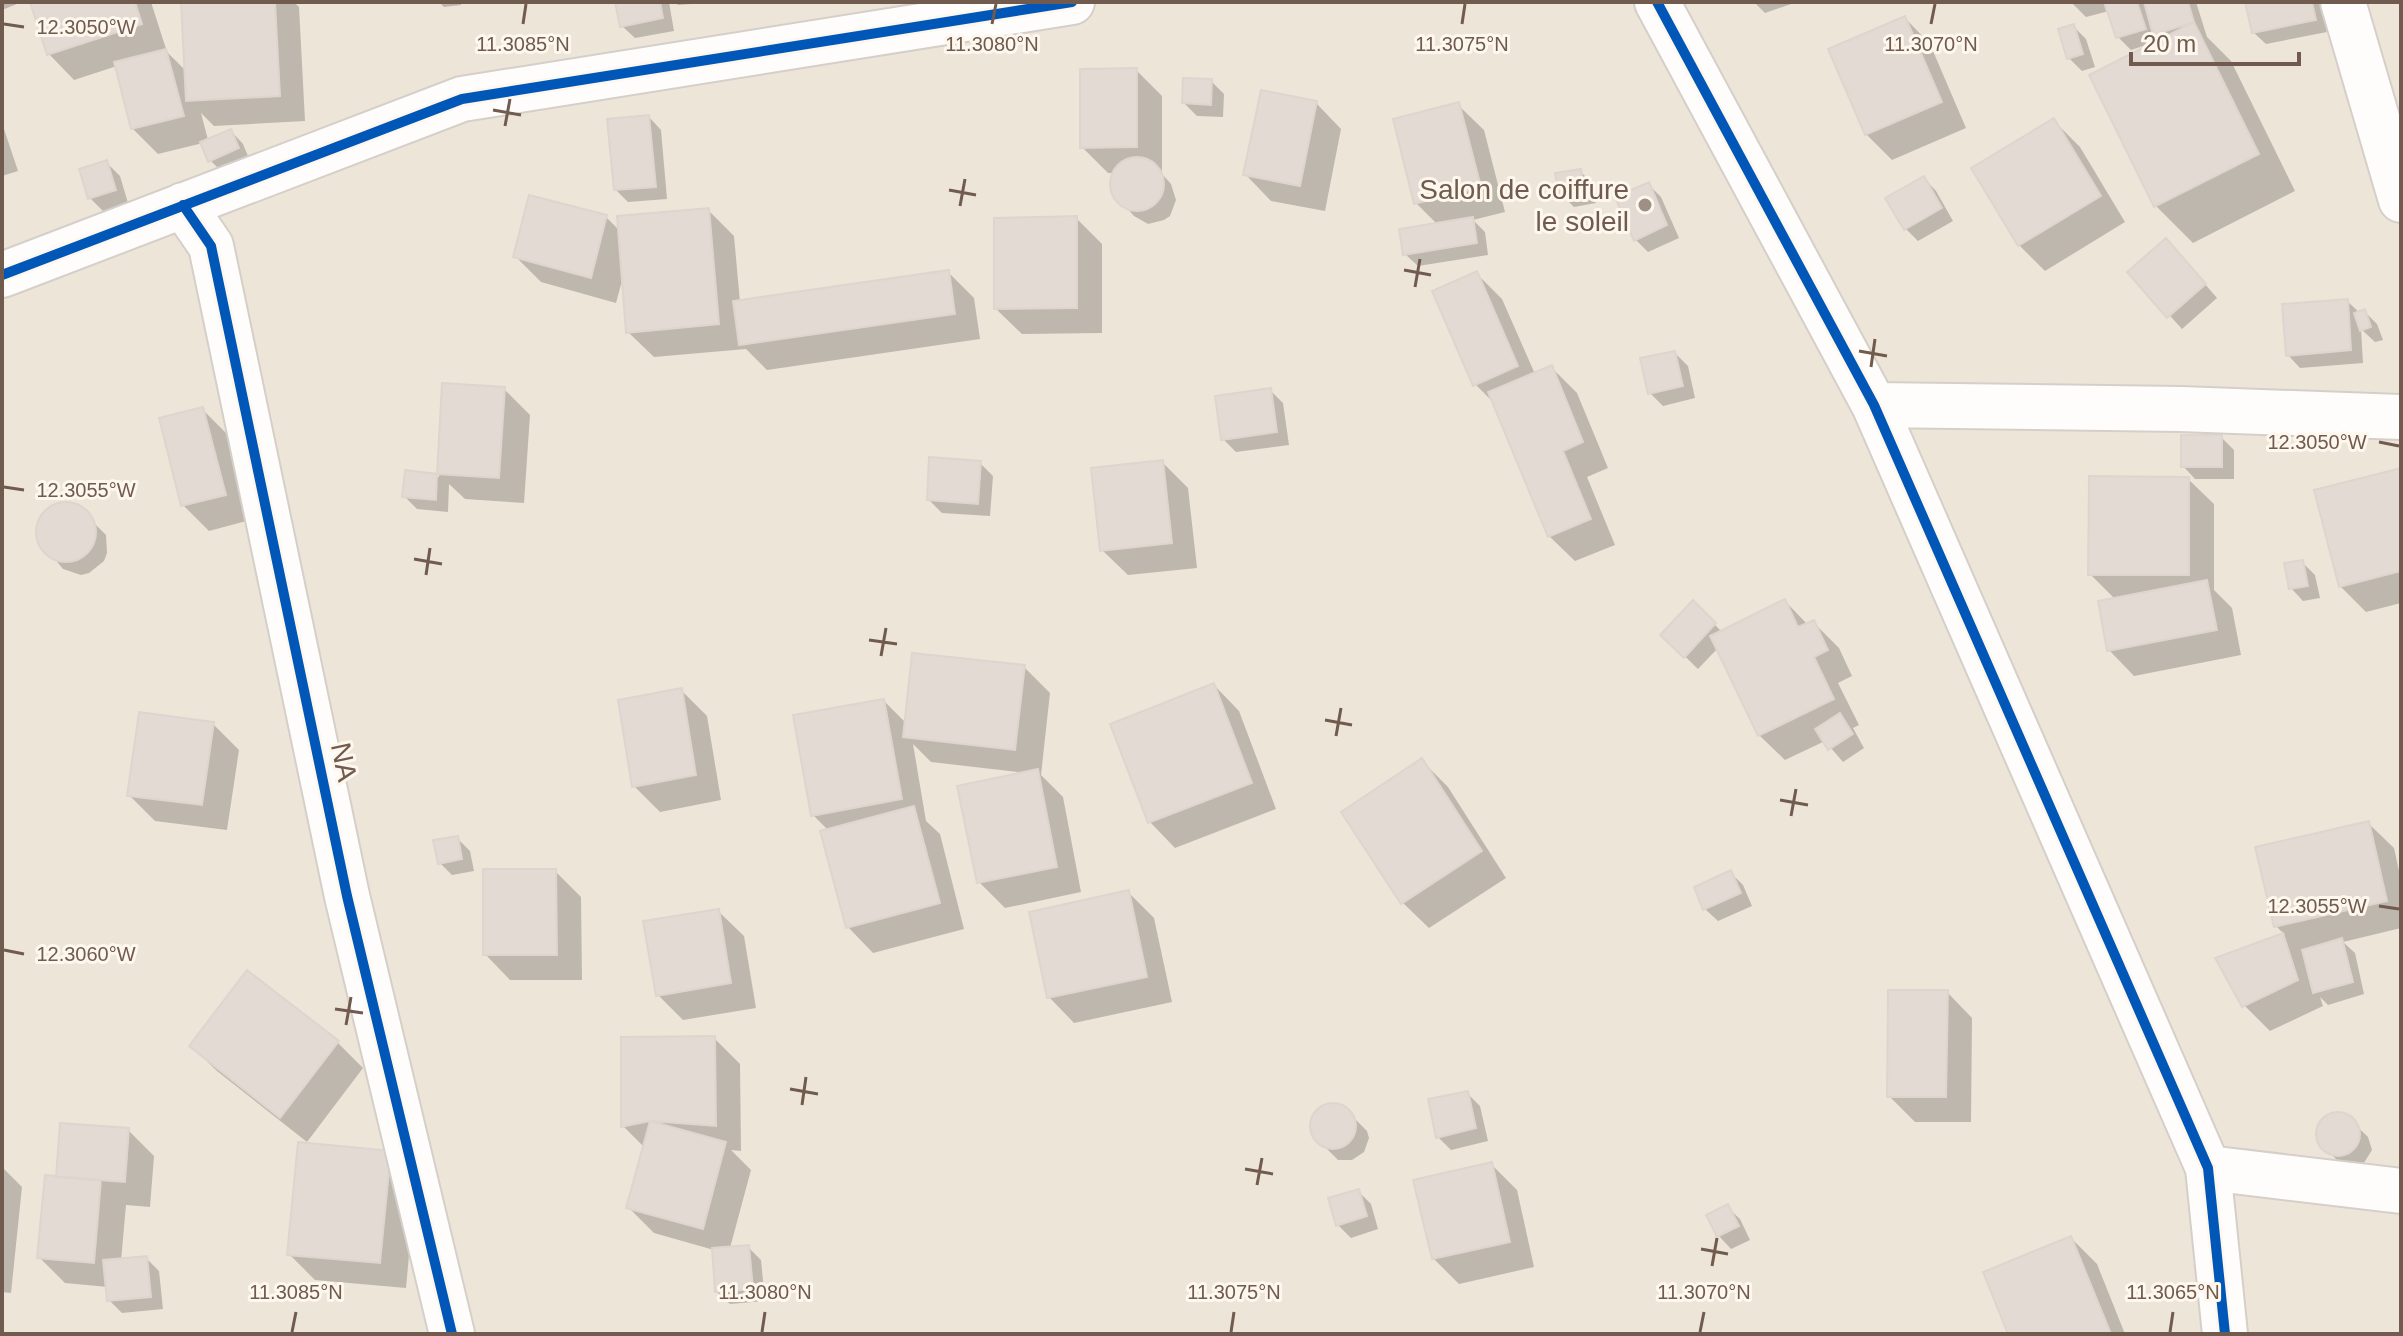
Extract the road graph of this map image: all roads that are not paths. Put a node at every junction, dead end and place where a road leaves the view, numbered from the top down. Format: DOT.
graph roads {
  1 [pos="1072,2"];
  2 [pos="1657,2"];
  3 [pos="2343,2"];
  4 [pos="2401,200"];
  5 [pos="183,205"];
  6 [pos="2,275"];
  7 [pos="1874,405"];
  8 [pos="2401,417"];
  9 [pos="2208,1168"];
  10 [pos="2401,1191"];
  11 [pos="452,1334"];
  12 [pos="2225,1334"];
  1 -- 5 [label="street"];
  2 -- 7 [label="street"];
  3 -- 4 [label="street"];
  5 -- 6 [label="street"];
  5 -- 11 [label="street, NA"];
  7 -- 8 [label="street"];
  7 -- 9 [label="street"];
  9 -- 10 [label="street"];
  9 -- 12 [label="street"];
}
